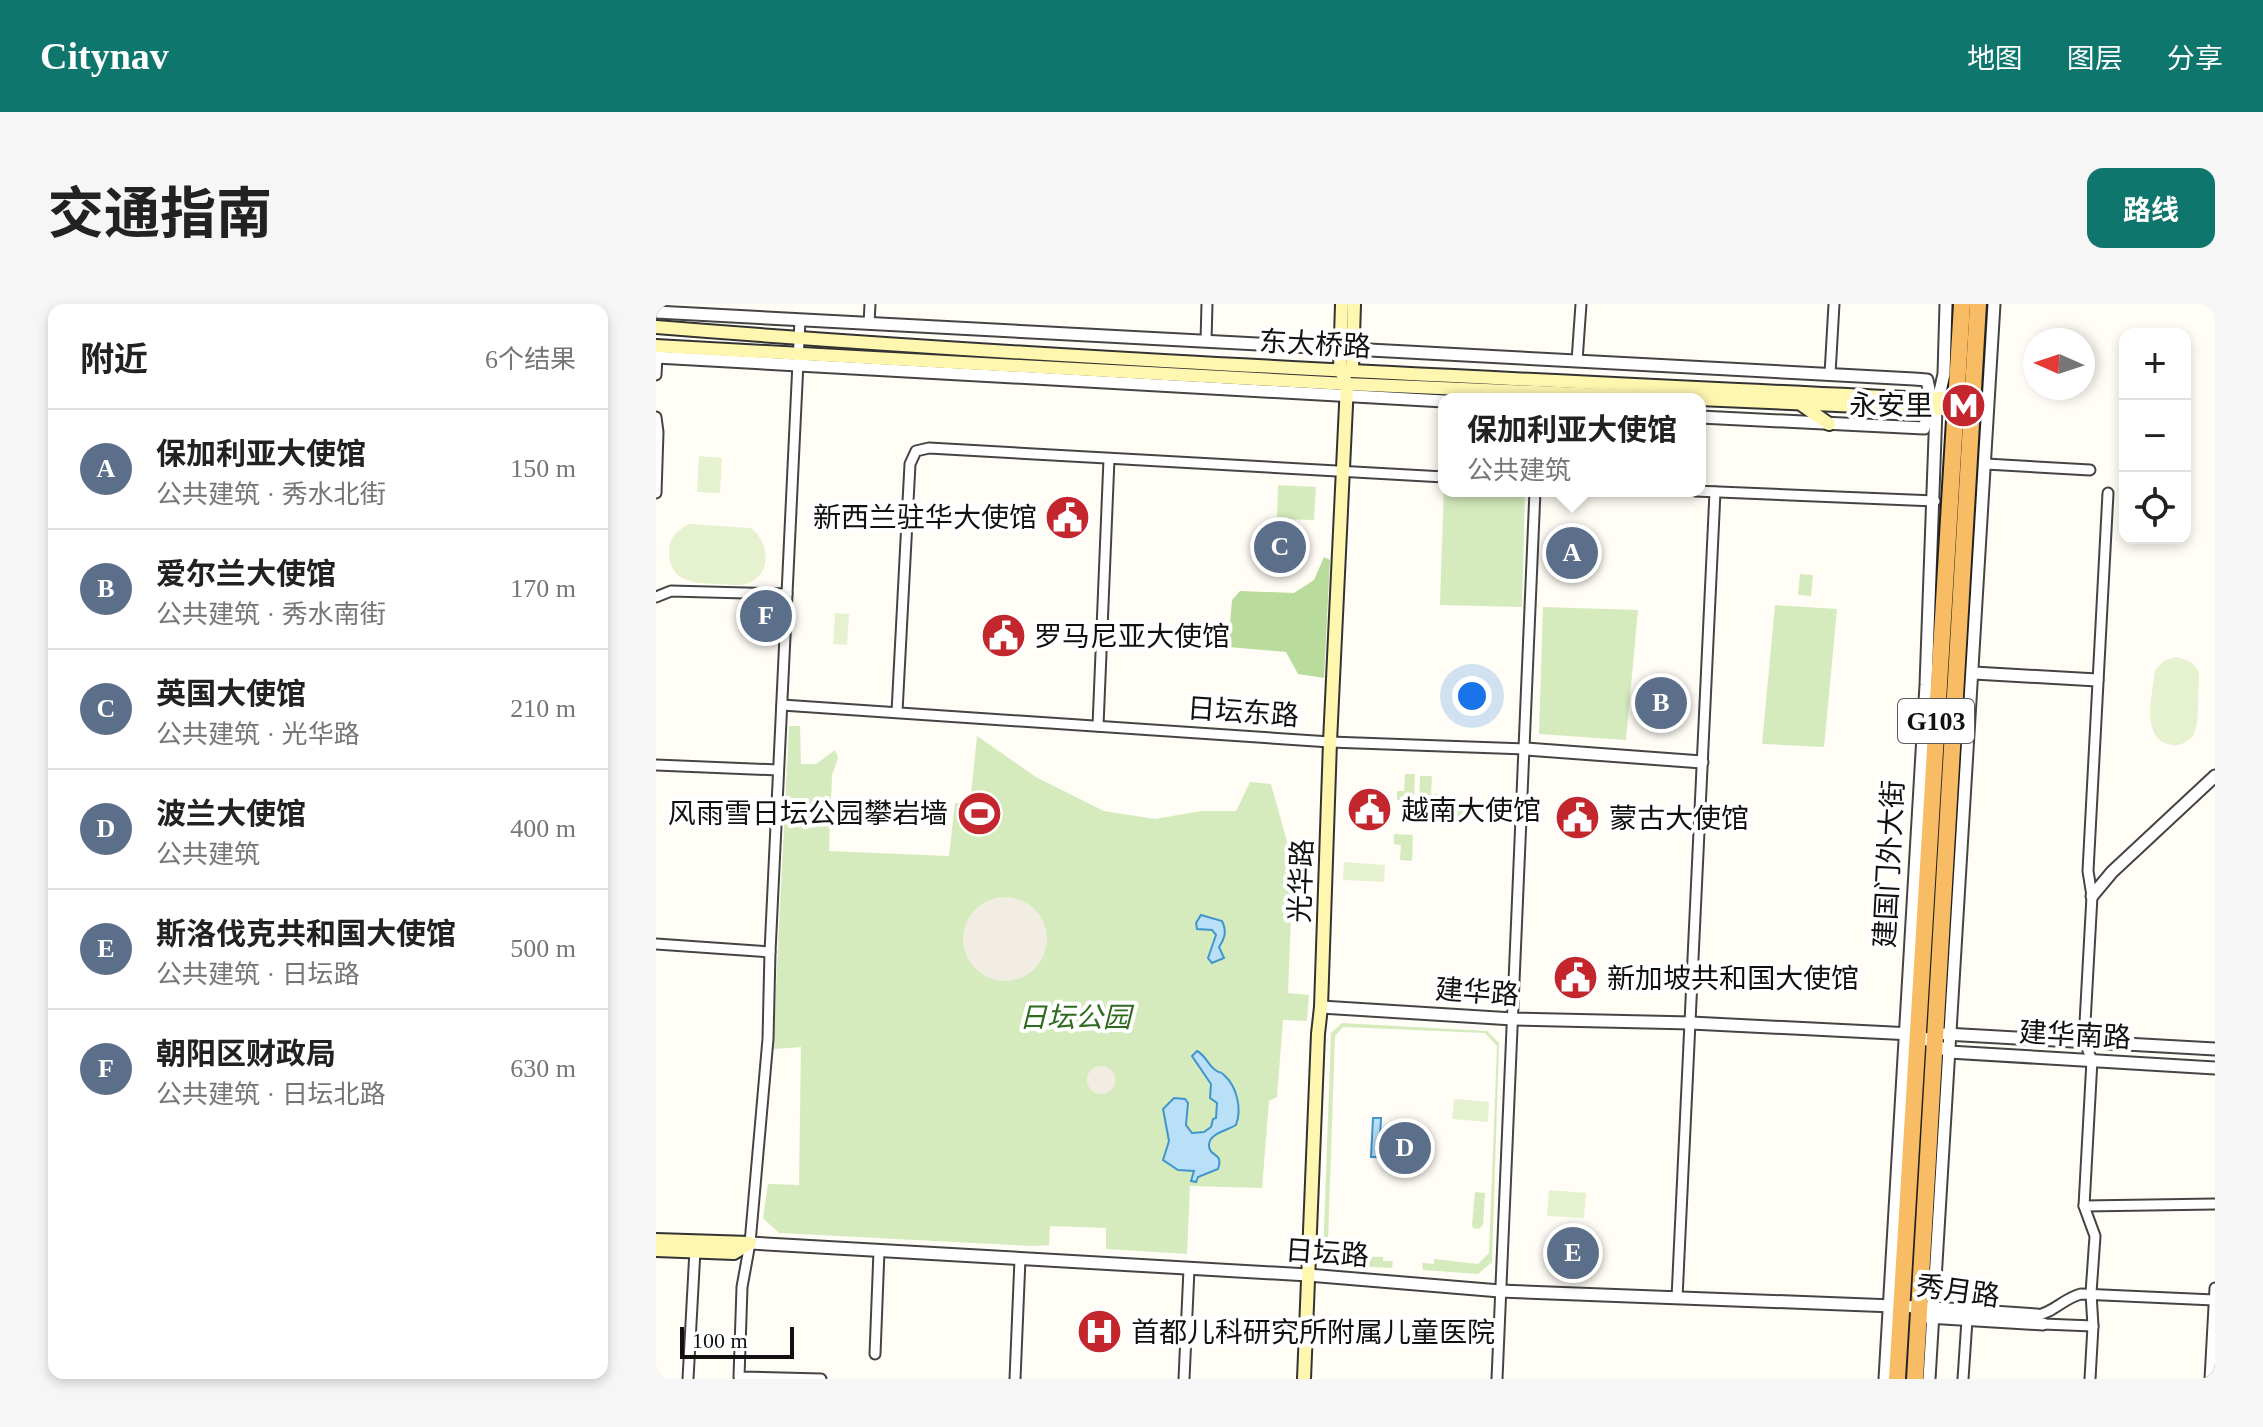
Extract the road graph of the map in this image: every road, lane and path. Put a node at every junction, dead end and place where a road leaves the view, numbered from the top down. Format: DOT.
graph roads {
  1 [pos="870,304"];
  2 [pos="1207,304"];
  3 [pos="1342,304"];
  4 [pos="1354,304"];
  5 [pos="1581,304"];
  6 [pos="1834,304"];
  7 [pos="1946,304"];
  8 [pos="1962,304"];
  9 [pos="1978,304"];
  10 [pos="1994,304"];
  11 [pos="657,312"];
  12 [pos="800,320"];
  13 [pos="869,324"];
  14 [pos="656,327"];
  15 [pos="677,329"];
  16 [pos="799,338"];
  17 [pos="1206,341"];
  18 [pos="656,346"];
  19 [pos="1346,348"];
  20 [pos="656,357"];
  21 [pos="798,360"];
  22 [pos="1577,361"];
  23 [pos="1346,370"];
  24 [pos="1830,374"];
  25 [pos="656,375"];
  26 [pos="1346,390"];
  27 [pos="1459,393"];
  28 [pos="1438,400"];
  29 [pos="1706,400"];
  30 [pos="1798,402"];
  31 [pos="1964,402"];
  32 [pos="1934,404"];
  33 [pos="656,417"];
  34 [pos="1706,417"];
  35 [pos="1829,424"];
  36 [pos="1109,459"];
  37 [pos="1986,464"];
  38 [pos="2090,470"];
  39 [pos="1344,473"];
  40 [pos="1438,477"];
  41 [pos="1706,492"];
  42 [pos="1715,492"];
  43 [pos="656,493"];
  44 [pos="2108,493"];
  45 [pos="1535,497"];
  46 [pos="1935,501"];
  47 [pos="787,594"];
  48 [pos="656,597"];
  49 [pos="1974,673"];
  50 [pos="2097,680"];
  51 [pos="1926,685"];
  52 [pos="782,705"];
  53 [pos="897,712"];
  54 [pos="1098,726"];
  55 [pos="1936,729"];
  56 [pos="1330,742"];
  57 [pos="1526,749"];
  58 [pos="1702,762"];
  59 [pos="656,765"];
  60 [pos="778,770"];
  61 [pos="2215,776"];
  62 [pos="2092,896"];
  63 [pos="656,944"];
  64 [pos="770,952"];
  65 [pos="1321,1007"];
  66 [pos="1513,1019"];
  67 [pos="1691,1023"];
  68 [pos="1911,1034"];
  69 [pos="1942,1041"];
  70 [pos="2084,1041"];
  71 [pos="2215,1049"];
  72 [pos="2092,1060"];
  73 [pos="2215,1068"];
  74 [pos="2215,1204"];
  75 [pos="2084,1206"];
  76 [pos="656,1240"];
  77 [pos="750,1243"];
  78 [pos="656,1250"];
  79 [pos="695,1250"];
  80 [pos="879,1251"];
  81 [pos="1020,1259"];
  82 [pos="1189,1269"];
  83 [pos="1308,1275"];
  84 [pos="2215,1288"];
  85 [pos="1500,1291"];
  86 [pos="2091,1293"];
  87 [pos="1677,1298"];
  88 [pos="2214,1300"];
  89 [pos="1894,1307"];
  90 [pos="1926,1312"];
  91 [pos="2040,1319"];
  92 [pos="1967,1320"];
  93 [pos="2093,1326"];
  94 [pos="875,1354"];
  95 [pos="688,1379"];
  96 [pos="821,1379"];
  97 [pos="1015,1379"];
  98 [pos="1184,1379"];
  99 [pos="1304,1379"];
  100 [pos="1497,1379"];
  101 [pos="1885,1379"];
  102 [pos="1897,1379"];
  103 [pos="1915,1379"];
  104 [pos="1929,1379"];
  105 [pos="1963,1379"];
  106 [pos="2090,1379"];
  107 [pos="2210,1379"];
  1 -- 13 [label="street"];
  2 -- 17 [label="street"];
  3 -- 19 [label="main road, 光华路"];
  4 -- 19 [label="main road, 光华路"];
  5 -- 22 [label="street"];
  6 -- 24 [label="street"];
  7 -- 32 [label="street, 建国门外大街"];
  8 -- 31 [label="highway, 建国门外大街 / G103"];
  9 -- 31 [label="highway, 建国门外大街 / G103"];
  10 -- 37 [label="street, 建国门外大街"];
  11 -- 12 [label="street"];
  11 -- 15 [label="street"];
  12 -- 13 [label="street"];
  12 -- 16 [label="street"];
  13 -- 17 [label="street"];
  14 -- 15 [label="main road, 东大桥路"];
  15 -- 16 [label="main road, 东大桥路"];
  16 -- 21 [label="street"];
  16 -- 23 [label="main road, 东大桥路"];
  17 -- 19 [label="street"];
  18 -- 21 [label="main road, 东大桥路"];
  19 -- 22 [label="street"];
  19 -- 23 [label="main road, 光华路"];
  20 -- 21 [label="street"];
  20 -- 25 [label="street"];
  21 -- 26 [label="main road, 东大桥路"];
  21 -- 47 [label="street"];
  22 -- 24 [label="street"];
  23 -- 26 [label="main road, 光华路"];
  23 -- 32 [label="main road, 东大桥路"];
  24 -- 32 [label="street"];
  26 -- 27 [label="main road, 东大桥路"];
  26 -- 28 [label="street"];
  26 -- 39 [label="main road, 光华路"];
  29 -- 30 [label="main road, 东大桥路"];
  30 -- 32 [label="main road, 东大桥路"];
  30 -- 35 [label="main road"];
  31 -- 32 [label="main road, 东大桥路"];
  31 -- 55 [label="highway, 建国门外大街 / G103"];
  31 -- 69 [label="highway, 建国门外大街 / G103"];
  32 -- 35 [label="street"];
  32 -- 46 [label="street, 建国门外大街"];
  33 -- 43 [label="street"];
  34 -- 35 [label="street"];
  36 -- 39 [label="street"];
  36 -- 53 [label="street"];
  36 -- 54 [label="street"];
  37 -- 38 [label="street"];
  37 -- 49 [label="street, 建国门外大街"];
  39 -- 40 [label="street"];
  39 -- 56 [label="main road, 光华路"];
  41 -- 42 [label="street"];
  42 -- 46 [label="street"];
  42 -- 58 [label="street"];
  44 -- 50 [label="street"];
  45 -- 57 [label="street"];
  46 -- 51 [label="street, 建国门外大街"];
  47 -- 48 [label="street"];
  47 -- 52 [label="street"];
  49 -- 50 [label="street"];
  49 -- 69 [label="street, 建国门外大街"];
  50 -- 62 [label="street"];
  51 -- 55 [label="street"];
  51 -- 68 [label="street, 建国门外大街"];
  52 -- 53 [label="street, 日坛东路"];
  52 -- 60 [label="street"];
  53 -- 54 [label="street, 日坛东路"];
  54 -- 56 [label="street, 日坛东路"];
  55 -- 68 [label="highway, 建国门外大街 / G103"];
  56 -- 57 [label="street, 日坛东路"];
  56 -- 65 [label="main road, 光华路"];
  57 -- 58 [label="street, 日坛东路"];
  57 -- 66 [label="street"];
  58 -- 67 [label="street"];
  59 -- 60 [label="street"];
  60 -- 64 [label="street"];
  61 -- 62 [label="street"];
  62 -- 70 [label="street"];
  63 -- 64 [label="street"];
  64 -- 77 [label="street"];
  65 -- 66 [label="street, 建华路"];
  65 -- 83 [label="main road, 光华路"];
  66 -- 67 [label="street, 建华路"];
  66 -- 85 [label="street"];
  67 -- 68 [label="street, 建华路"];
  67 -- 87 [label="street"];
  68 -- 69 [label="street"];
  68 -- 89 [label="highway, 建国门外大街 / G103"];
  69 -- 70 [label="street, 建华南路"];
  69 -- 72 [label="street, 建华南路"];
  69 -- 90 [label="highway, 建国门外大街 / G103"];
  70 -- 71 [label="street, 建华南路"];
  70 -- 72 [label="street"];
  72 -- 73 [label="street, 建华南路"];
  72 -- 75 [label="street"];
  74 -- 75 [label="street"];
  75 -- 86 [label="street"];
  76 -- 77 [label="main road"];
  77 -- 79 [label="main road"];
  77 -- 80 [label="street, 日坛路"];
  77 -- 96 [label="street"];
  78 -- 79 [label="main road"];
  79 -- 95 [label="street"];
  80 -- 81 [label="street, 日坛路"];
  80 -- 94 [label="street"];
  81 -- 82 [label="street, 日坛路"];
  81 -- 97 [label="street"];
  82 -- 83 [label="street, 日坛路"];
  82 -- 98 [label="street"];
  83 -- 85 [label="street, 日坛路"];
  83 -- 99 [label="main road, 光华路"];
  84 -- 88 [label="street"];
  85 -- 87 [label="street, 日坛路"];
  85 -- 100 [label="street"];
  86 -- 88 [label="street"];
  86 -- 91 [label="street"];
  86 -- 93 [label="street"];
  87 -- 89 [label="street, 日坛路"];
  88 -- 107 [label="street"];
  89 -- 90 [label="street, 秀月路"];
  89 -- 101 [label="street, 建国门外大街"];
  89 -- 102 [label="highway, 建国门外大街 / G103"];
  90 -- 91 [label="street, 秀月路"];
  90 -- 92 [label="street, 秀月路"];
  90 -- 103 [label="highway, 建国门外大街 / G103"];
  90 -- 104 [label="street, 建国门外大街"];
  91 -- 92 [label="street, 秀月路"];
  91 -- 93 [label="street, 秀月路"];
  92 -- 105 [label="street"];
  93 -- 106 [label="street"];
}
